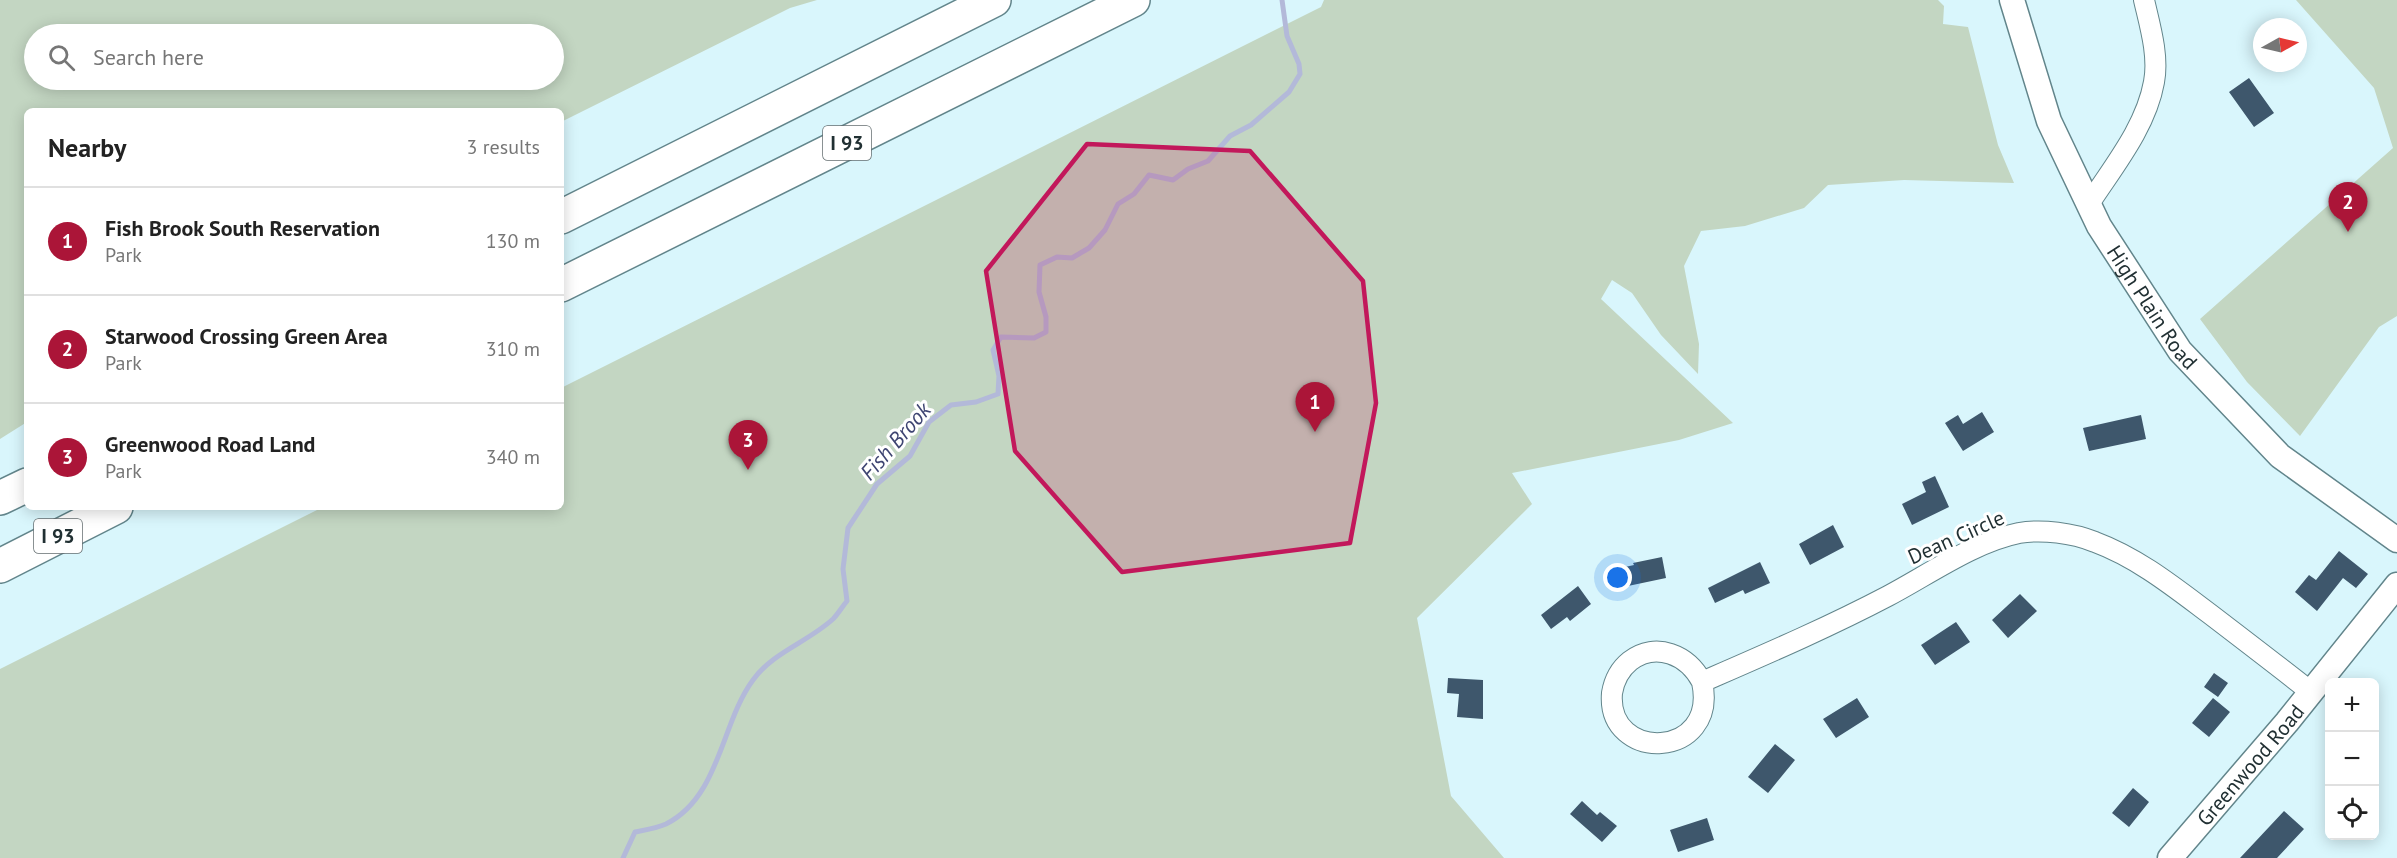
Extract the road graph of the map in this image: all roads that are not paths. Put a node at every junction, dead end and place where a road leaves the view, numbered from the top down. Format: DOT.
graph roads {
  1 [pos="994,0"];
  2 [pos="1133,0"];
  3 [pos="2012,0"];
  4 [pos="2144,0"];
  5 [pos="2089,204"];
  6 [pos="564,215"];
  7 [pos="564,284"];
  8 [pos="24,486"];
  9 [pos="0,498"];
  10 [pos="110,510"];
  11 [pos="2397,540"];
  12 [pos="0,566"];
  13 [pos="2397,585"];
  14 [pos="1702,682"];
  15 [pos="2311,692"];
  16 [pos="2170,858"];
  1 -- 6 [label="highway"];
  2 -- 7 [label="highway, I 93"];
  3 -- 5 [label="street, High Plain Road"];
  4 -- 5 [label="street"];
  5 -- 11 [label="street, High Plain Road"];
  8 -- 9 [label="highway"];
  10 -- 12 [label="highway, I 93"];
  13 -- 15 [label="street, Greenwood Road"];
  14 -- 14 [label="street"];
  14 -- 15 [label="street, Dean Circle"];
  15 -- 16 [label="street, Greenwood Road"];
}
